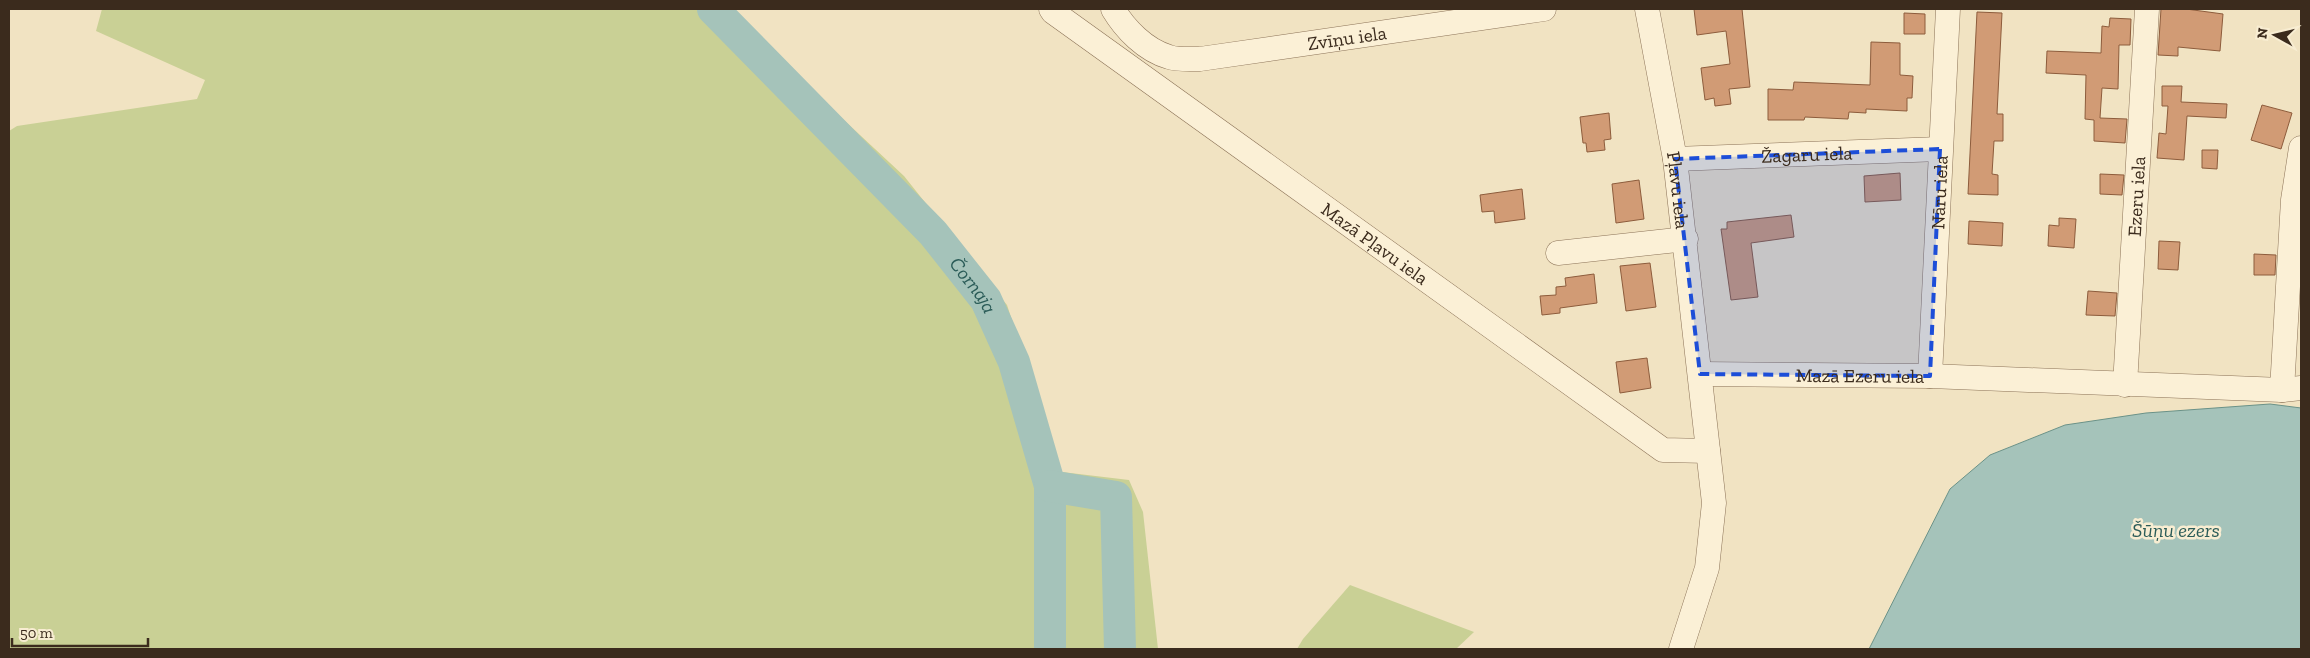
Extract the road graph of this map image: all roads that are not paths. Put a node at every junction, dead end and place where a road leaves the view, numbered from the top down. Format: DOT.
graph roads {
  1 [pos="1051,9"];
  2 [pos="1113,9"];
  3 [pos="1544,9"];
  4 [pos="1647,9"];
  5 [pos="1948,9"];
  6 [pos="2147,9"];
  7 [pos="2301,148"];
  8 [pos="1940,149"];
  9 [pos="1675,159"];
  10 [pos="1686,238"];
  11 [pos="1558,253"];
  12 [pos="1700,374"];
  13 [pos="1930,376"];
  14 [pos="2125,385"];
  15 [pos="2292,389"];
  16 [pos="1708,451"];
  17 [pos="1680,649"];
  1 -- 16 [label="street, Mazā Pļavu iela"];
  2 -- 3 [label="street, Zvīņu iela"];
  4 -- 9 [label="street, Pļavu iela"];
  5 -- 8 [label="street, Nāru iela"];
  6 -- 14 [label="street, Ezeru iela"];
  7 -- 15 [label="street"];
  8 -- 9 [label="street, Žagaru iela"];
  8 -- 13 [label="street, Nāru iela"];
  9 -- 10 [label="street, Pļavu iela"];
  10 -- 11 [label="street"];
  10 -- 12 [label="street, Pļavu iela"];
  12 -- 13 [label="street, Mazā Ezeru iela"];
  12 -- 16 [label="street"];
  13 -- 14 [label="street, Mazā Ezeru iela"];
  14 -- 15 [label="street, Mazā Ezeru iela"];
  16 -- 17 [label="street"];
}
